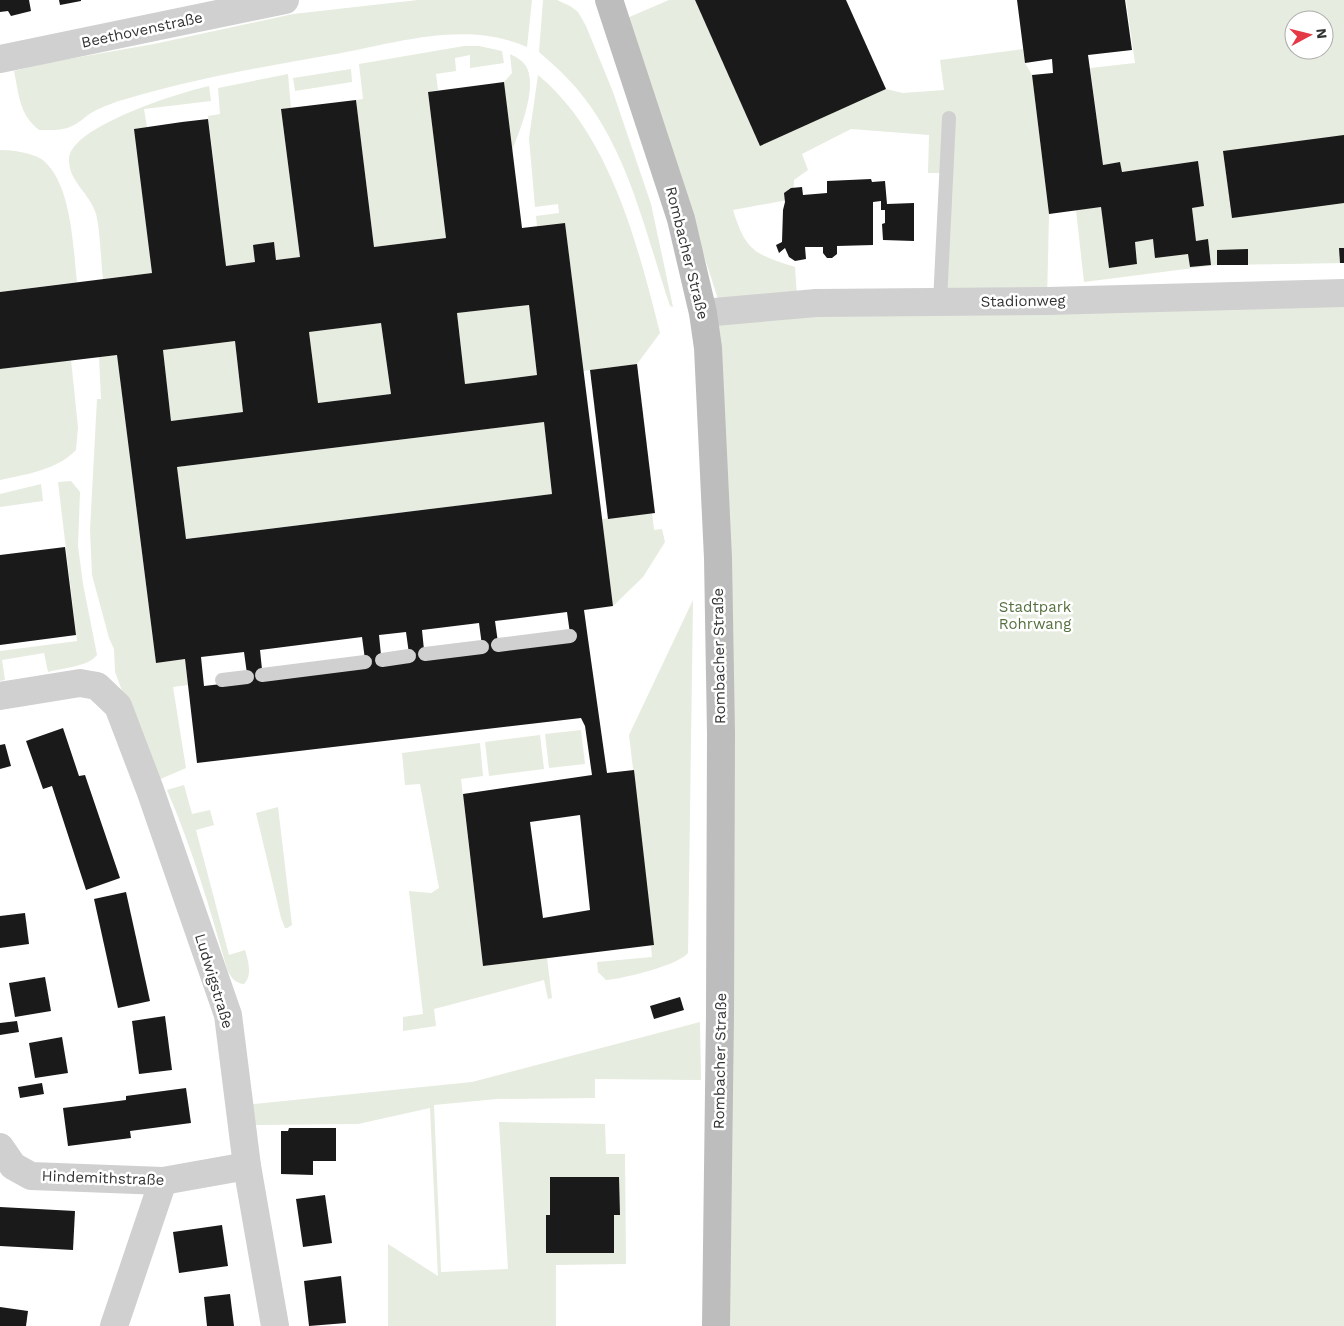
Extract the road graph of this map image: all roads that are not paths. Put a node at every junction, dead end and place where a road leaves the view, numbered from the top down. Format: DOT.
graph roads {
  1 [pos="285,0"];
  2 [pos="609,0"];
  3 [pos="0,59"];
  4 [pos="949,118"];
  5 [pos="1344,293"];
  6 [pos="940,302"];
  7 [pos="703,313"];
  8 [pos="570,636"];
  9 [pos="498,645"];
  10 [pos="482,647"];
  11 [pos="425,654"];
  12 [pos="409,656"];
  13 [pos="382,660"];
  14 [pos="365,662"];
  15 [pos="262,675"];
  16 [pos="247,677"];
  17 [pos="222,680"];
  18 [pos="0,696"];
  19 [pos="0,1147"];
  20 [pos="248,1166"];
  21 [pos="163,1181"];
  22 [pos="114,1326"];
  23 [pos="276,1326"];
  24 [pos="716,1326"];
  1 -- 3 [label="street, Beethovenstraße"];
  2 -- 7 [label="main road, Rombacher Straße"];
  4 -- 6 [label="lane"];
  5 -- 6 [label="street, Stadionweg"];
  6 -- 7 [label="street, Stadionweg"];
  7 -- 24 [label="main road, Rombacher Straße"];
  8 -- 9 [label="lane"];
  10 -- 11 [label="lane"];
  12 -- 13 [label="lane"];
  14 -- 15 [label="lane"];
  16 -- 17 [label="lane"];
  18 -- 20 [label="street, Ludwigstraße"];
  19 -- 21 [label="street, Hindemithstraße"];
  20 -- 21 [label="street, Hindemithstraße"];
  20 -- 23 [label="street, Ludwigstraße"];
  21 -- 22 [label="street"];
}
